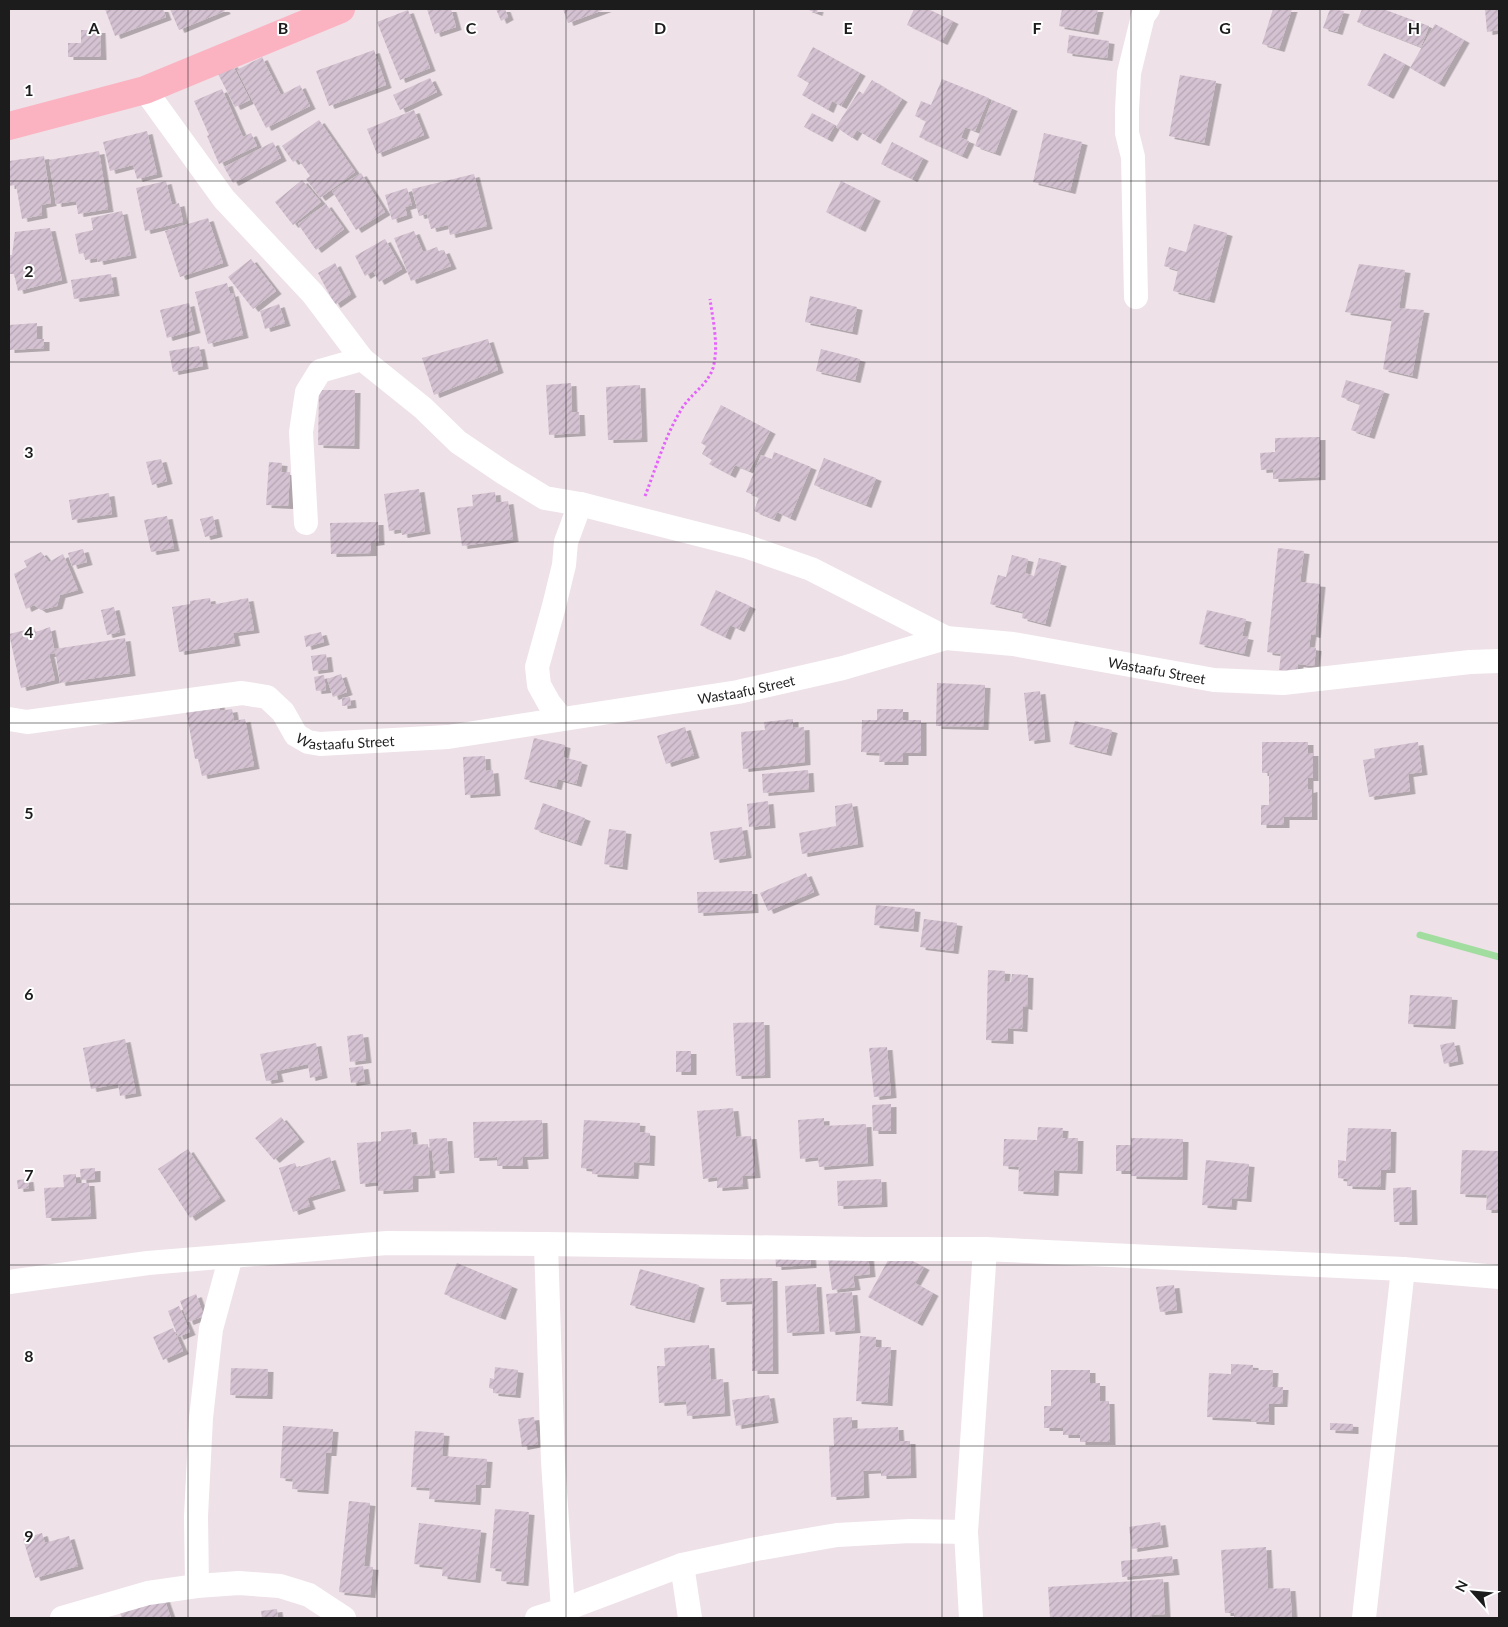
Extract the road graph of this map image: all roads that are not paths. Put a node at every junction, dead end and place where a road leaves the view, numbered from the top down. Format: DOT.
graph roads {
  1 [pos="341,9"];
  2 [pos="1148,9"];
  3 [pos="145,90"];
  4 [pos="9,126"];
  5 [pos="1136,297"];
  6 [pos="362,359"];
  7 [pos="580,504"];
  8 [pos="306,522"];
  9 [pos="946,638"];
  10 [pos="1499,661"];
  11 [pos="10,715"];
  12 [pos="562,719"];
  13 [pos="546,1244"];
  14 [pos="985,1249"];
  15 [pos="231,1256"];
  16 [pos="1403,1269"];
  17 [pos="1499,1277"];
  18 [pos="9,1282"];
  19 [pos="966,1532"];
  20 [pos="682,1565"];
  21 [pos="197,1586"];
  22 [pos="564,1610"];
  23 [pos="62,1618"];
  24 [pos="344,1618"];
  25 [pos="537,1618"];
  26 [pos="690,1618"];
  27 [pos="971,1618"];
  28 [pos="1364,1618"];
  1 -- 3 [label="main road"];
  2 -- 5 [label="street"];
  3 -- 4 [label="main road"];
  3 -- 6 [label="street"];
  6 -- 7 [label="street"];
  6 -- 8 [label="street"];
  7 -- 9 [label="street"];
  7 -- 12 [label="street"];
  9 -- 10 [label="street, Wastaafu Street"];
  9 -- 12 [label="street, Wastaafu Street"];
  11 -- 12 [label="street, Wastaafu Street"];
  13 -- 14 [label="street"];
  13 -- 15 [label="street"];
  13 -- 22 [label="street"];
  14 -- 16 [label="street"];
  14 -- 19 [label="street"];
  15 -- 18 [label="street"];
  15 -- 21 [label="street"];
  16 -- 17 [label="street"];
  16 -- 28 [label="street"];
  19 -- 20 [label="street"];
  19 -- 27 [label="street"];
  20 -- 22 [label="street"];
  20 -- 26 [label="street"];
  21 -- 23 [label="street"];
  21 -- 24 [label="street"];
  22 -- 25 [label="street"];
}
